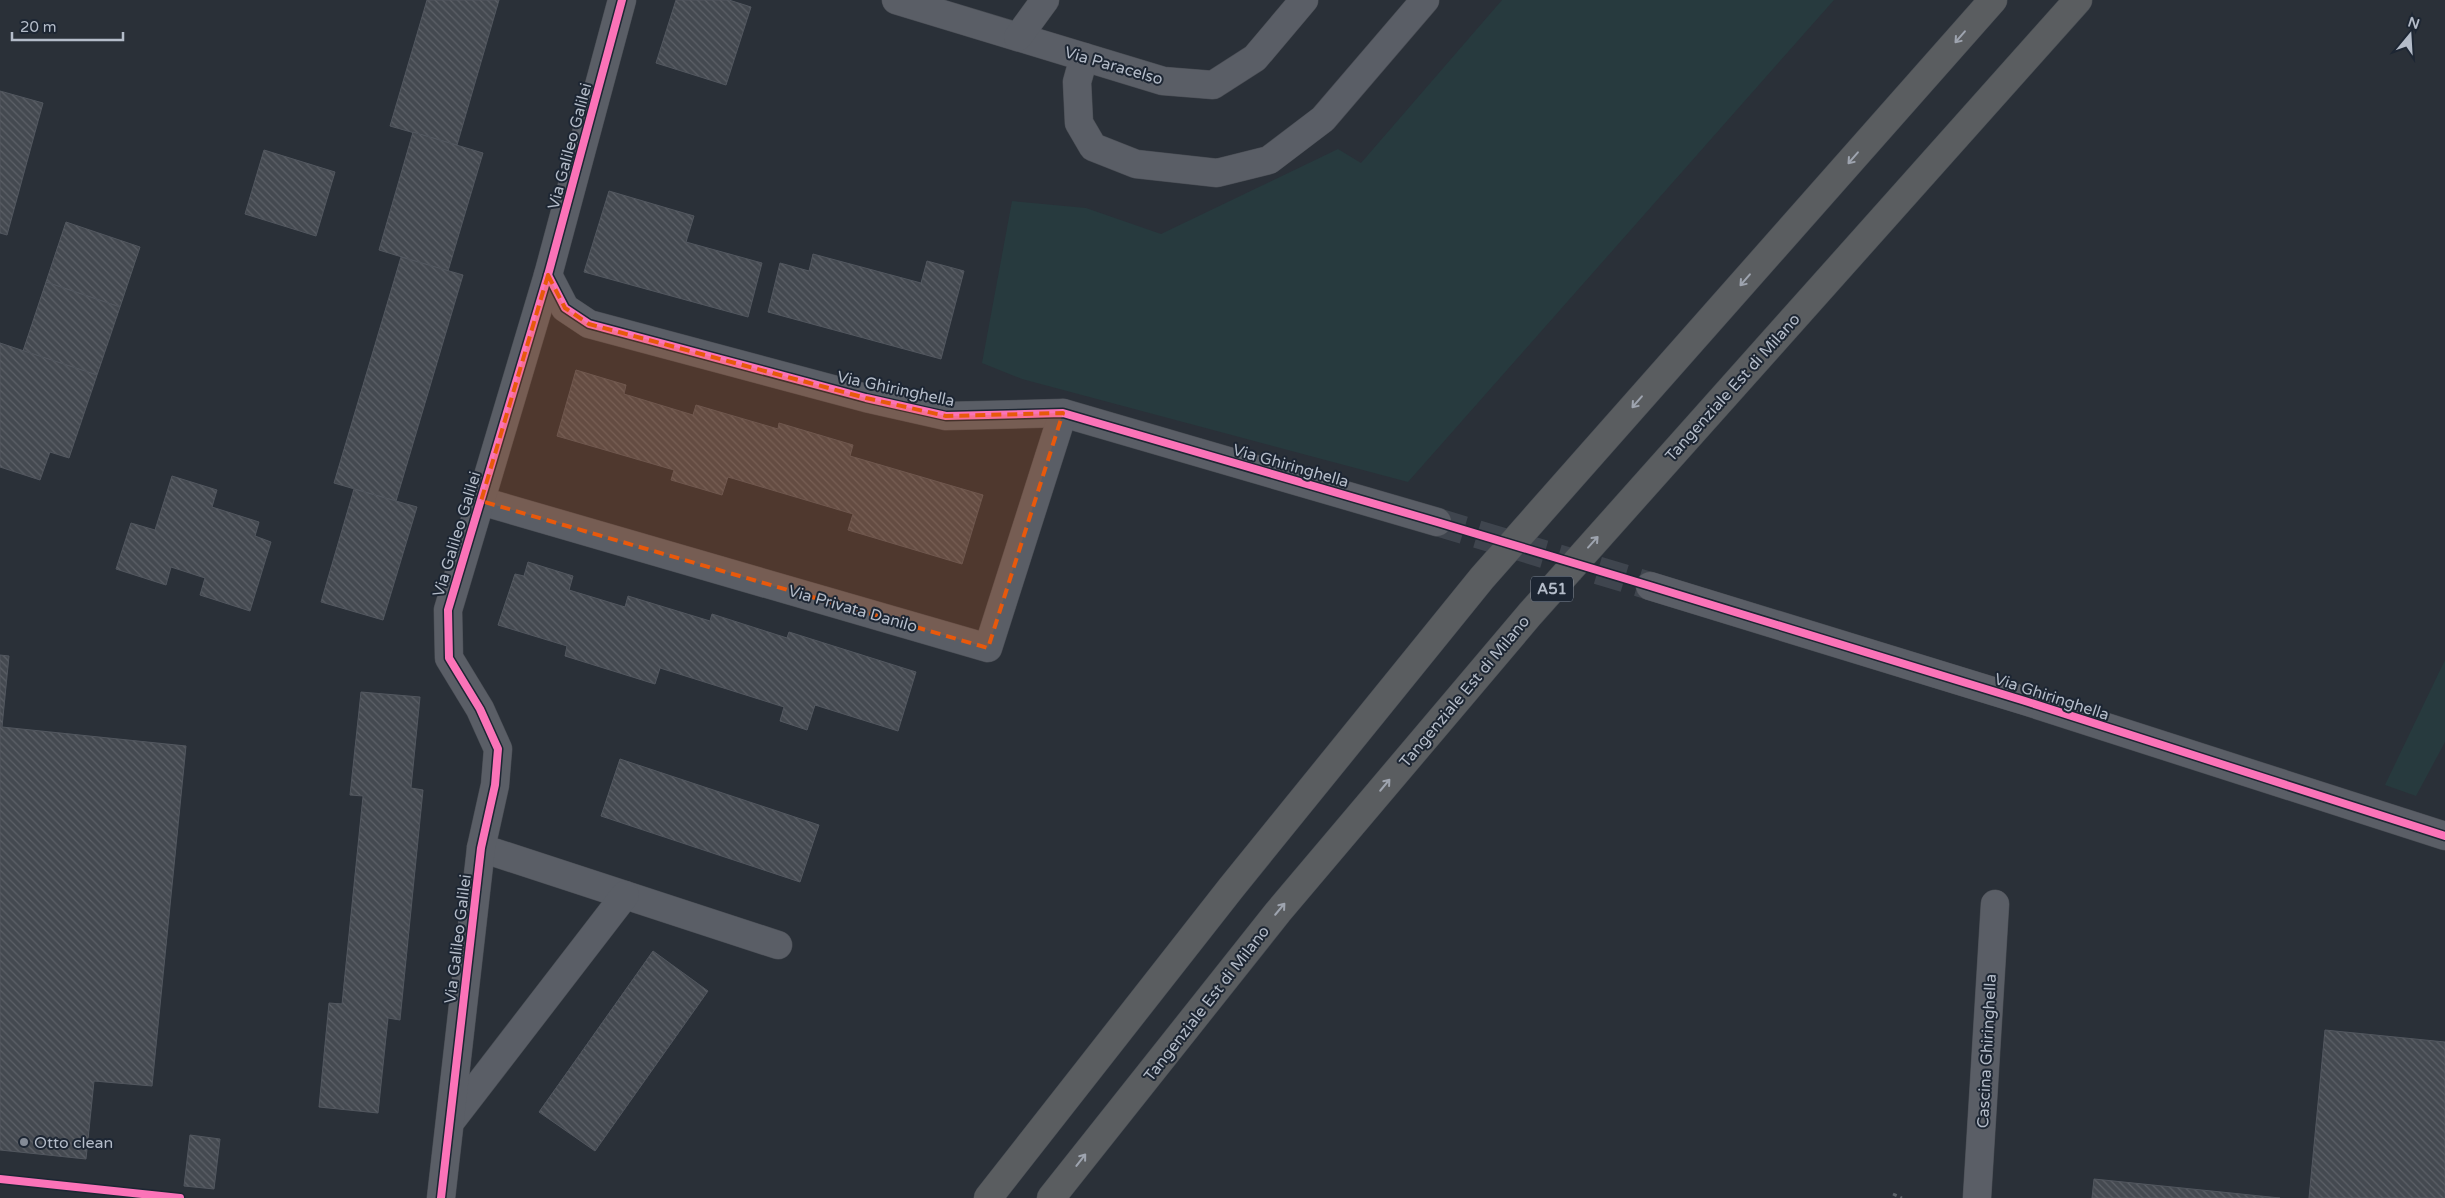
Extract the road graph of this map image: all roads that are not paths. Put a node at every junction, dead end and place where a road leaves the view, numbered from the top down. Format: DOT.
graph roads {
  1 [pos="622,0"];
  2 [pos="896,0"];
  3 [pos="1045,0"];
  4 [pos="1304,0"];
  5 [pos="1425,0"];
  6 [pos="1993,0"];
  7 [pos="2078,0"];
  8 [pos="1018,37"];
  9 [pos="1084,57"];
  10 [pos="548,275"];
  11 [pos="1063,413"];
  12 [pos="481,501"];
  13 [pos="1436,522"];
  14 [pos="1650,586"];
  15 [pos="2445,836"];
  16 [pos="482,848"];
  17 [pos="625,895"];
  18 [pos="1995,904"];
  19 [pos="778,945"];
  20 [pos="450,1123"];
  21 [pos="989,1197"];
  22 [pos="441,1198"];
  23 [pos="1051,1198"];
  24 [pos="1977,1198"];
  1 -- 10 [label="street, Via Galileo Galilei"];
  2 -- 8 [label="street, Via Paracelso"];
  3 -- 8 [label="street"];
  4 -- 9 [label="street, Via Paracelso"];
  5 -- 9 [label="street"];
  6 -- 21 [label="highway, one-way"];
  23 -- 7 [label="highway, Tangenziale Est di Milano / A51, one-way"];
  8 -- 9 [label="street, Via Paracelso"];
  10 -- 11 [label="street, Via Ghiringhella"];
  10 -- 12 [label="street, Via Galileo Galilei"];
  11 -- 12 [label="street, Via Privata Danilo"];
  11 -- 13 [label="street, Via Ghiringhella"];
  12 -- 16 [label="street, Via Galileo Galilei"];
  14 -- 15 [label="street, Via Ghiringhella"];
  16 -- 17 [label="street"];
  16 -- 20 [label="street, Via Galileo Galilei"];
  17 -- 19 [label="street"];
  17 -- 20 [label="street"];
  18 -- 24 [label="street, Cascina Ghiringhella"];
  20 -- 22 [label="street, Via Galileo Galilei"];
}
